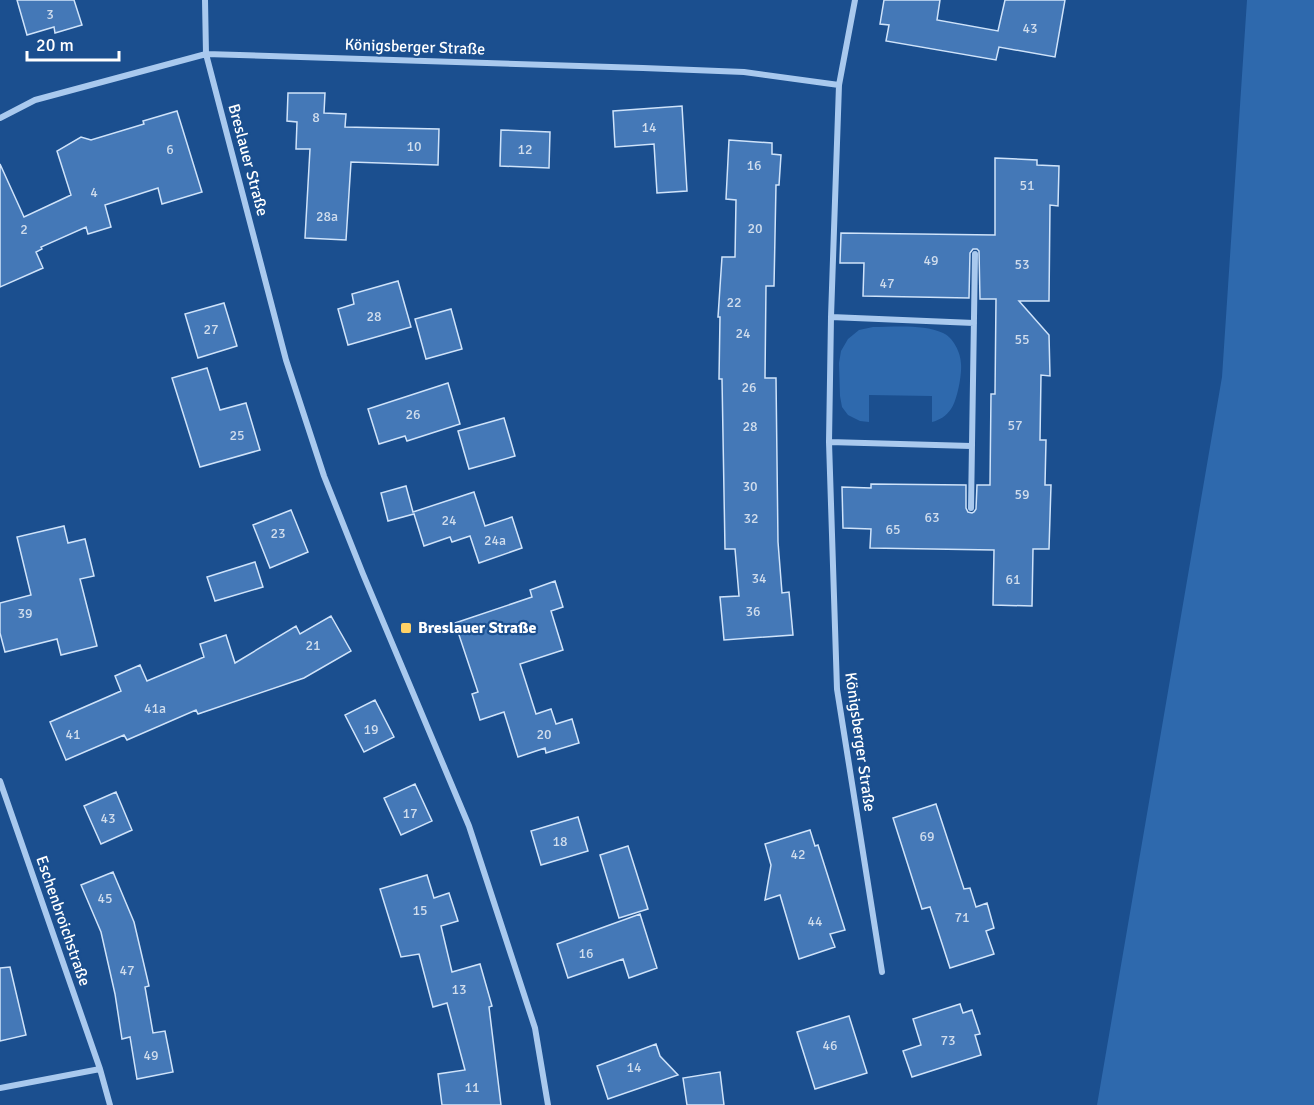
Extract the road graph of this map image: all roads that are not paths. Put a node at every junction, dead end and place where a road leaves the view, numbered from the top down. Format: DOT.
graph roads {
  1 [pos="205,0"];
  2 [pos="855,0"];
  3 [pos="207,54"];
  4 [pos="839,85"];
  5 [pos="0,118"];
  6 [pos="975,254"];
  7 [pos="831,317"];
  8 [pos="975,323"];
  9 [pos="829,442"];
  10 [pos="971,446"];
  11 [pos="971,508"];
  12 [pos="0,781"];
  13 [pos="882,972"];
  14 [pos="100,1069"];
  15 [pos="0,1088"];
  16 [pos="110,1105"];
  17 [pos="548,1105"];
  1 -- 3 [label="street, Breslauer Straße"];
  2 -- 4 [label="street, Königsberger Straße"];
  3 -- 4 [label="street, Königsberger Straße"];
  3 -- 5 [label="street, Königsberger Straße"];
  3 -- 17 [label="street, Breslauer Straße"];
  4 -- 7 [label="street, Königsberger Straße"];
  6 -- 8 [label="street"];
  7 -- 8 [label="street"];
  7 -- 9 [label="street, Königsberger Straße"];
  8 -- 10 [label="street"];
  9 -- 10 [label="street"];
  9 -- 13 [label="street, Königsberger Straße"];
  10 -- 11 [label="street"];
  12 -- 14 [label="street, Eschenbroichstraße"];
  14 -- 15 [label="street"];
  14 -- 16 [label="street, Eschenbroichstraße"];
}
